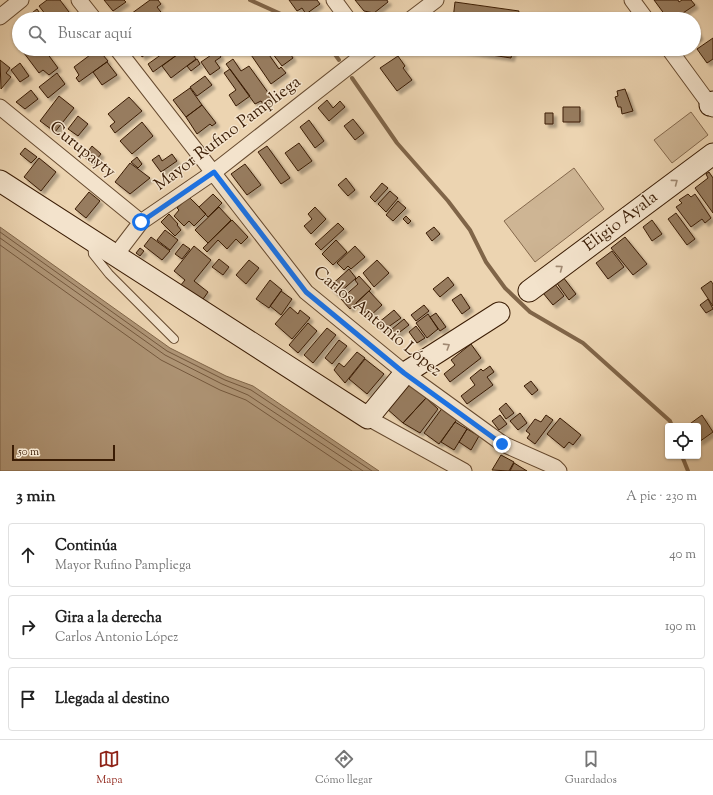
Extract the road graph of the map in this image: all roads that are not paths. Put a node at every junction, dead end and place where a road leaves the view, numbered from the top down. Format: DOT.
graph roads {
  1 [pos="21,0"];
  2 [pos="79,0"];
  3 [pos="334,0"];
  4 [pos="436,0"];
  5 [pos="632,0"];
  6 [pos="88,12"];
  7 [pos="343,12"];
  8 [pos="420,12"];
  9 [pos="641,12"];
  10 [pos="0,17"];
  11 [pos="123,56"];
  12 [pos="362,56"];
  13 [pos="674,56"];
  14 [pos="712,105"];
  15 [pos="0,107"];
  16 [pos="713,154"];
  17 [pos="214,172"];
  18 [pos="0,181"];
  19 [pos="141,222"];
  20 [pos="92,241"];
  21 [pos="115,256"];
  22 [pos="529,291"];
  23 [pos="499,313"];
  24 [pos="174,339"];
  25 [pos="404,373"];
  26 [pos="368,418"];
  27 [pos="464,471"];
  28 [pos="559,471"];
  1 -- 10 [label="street"];
  2 -- 6 [label="street"];
  3 -- 7 [label="street"];
  4 -- 8 [label="street"];
  5 -- 9 [label="street"];
  11 -- 17 [label="street, Carlos Antonio López"];
  12 -- 17 [label="street, Mayor Rufino Pampliega"];
  13 -- 14 [label="street"];
  15 -- 19 [label="street, Curupayty"];
  22 -- 16 [label="street, Eligio Ayala, one-way"];
  17 -- 19 [label="street, Mayor Rufino Pampliega"];
  17 -- 25 [label="street, Carlos Antonio López"];
  18 -- 20 [label="street"];
  19 -- 21 [label="street, Mayor Rufino Pampliega"];
  20 -- 21 [label="street"];
  20 -- 24 [label="lane"];
  21 -- 26 [label="street"];
  25 -- 23 [label="street, one-way"];
  25 -- 26 [label="street"];
  25 -- 28 [label="street, Carlos Antonio López"];
  26 -- 27 [label="street"];
}
